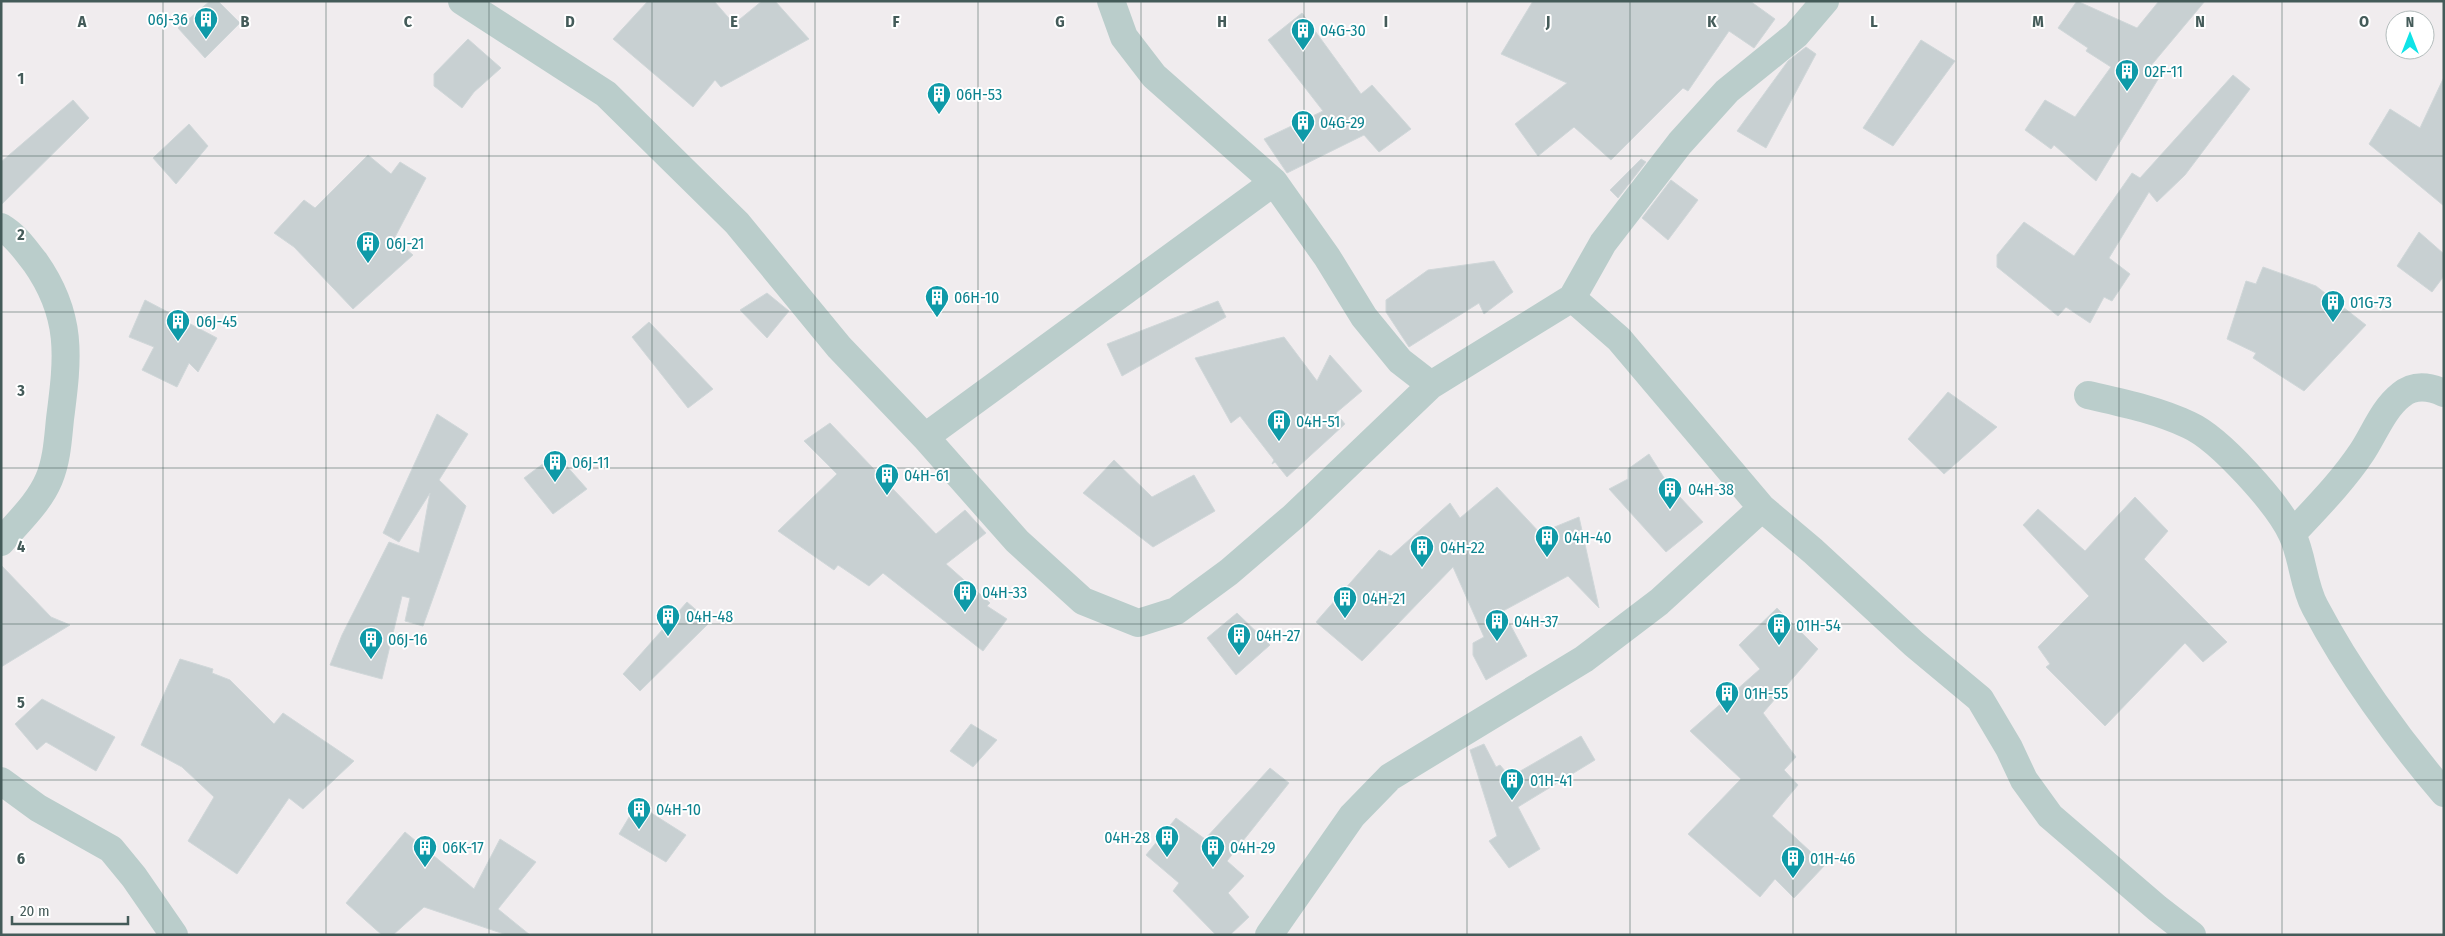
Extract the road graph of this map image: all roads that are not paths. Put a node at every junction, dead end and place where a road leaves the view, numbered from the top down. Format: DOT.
graph roads {
  1 [pos="462,1"];
  2 [pos="1112,1"];
  3 [pos="1825,1"];
  4 [pos="1274,182"];
  5 [pos="1,227"];
  6 [pos="1572,298"];
  7 [pos="1431,385"];
  8 [pos="2444,393"];
  9 [pos="2088,395"];
  10 [pos="925,437"];
  11 [pos="1762,508"];
  12 [pos="2292,534"];
  13 [pos="1,542"];
  14 [pos="1,781"];
  15 [pos="2444,793"];
  16 [pos="174,935"];
  17 [pos="1269,935"];
  18 [pos="2192,935"];
  1 -- 10 [label="street"];
  2 -- 4 [label="street"];
  3 -- 6 [label="street"];
  4 -- 7 [label="street"];
  4 -- 10 [label="street"];
  5 -- 13 [label="street"];
  6 -- 7 [label="street"];
  6 -- 11 [label="street"];
  7 -- 10 [label="street"];
  8 -- 12 [label="street"];
  9 -- 12 [label="street"];
  11 -- 17 [label="street"];
  11 -- 18 [label="street"];
  12 -- 15 [label="street"];
  14 -- 16 [label="street"];
}
